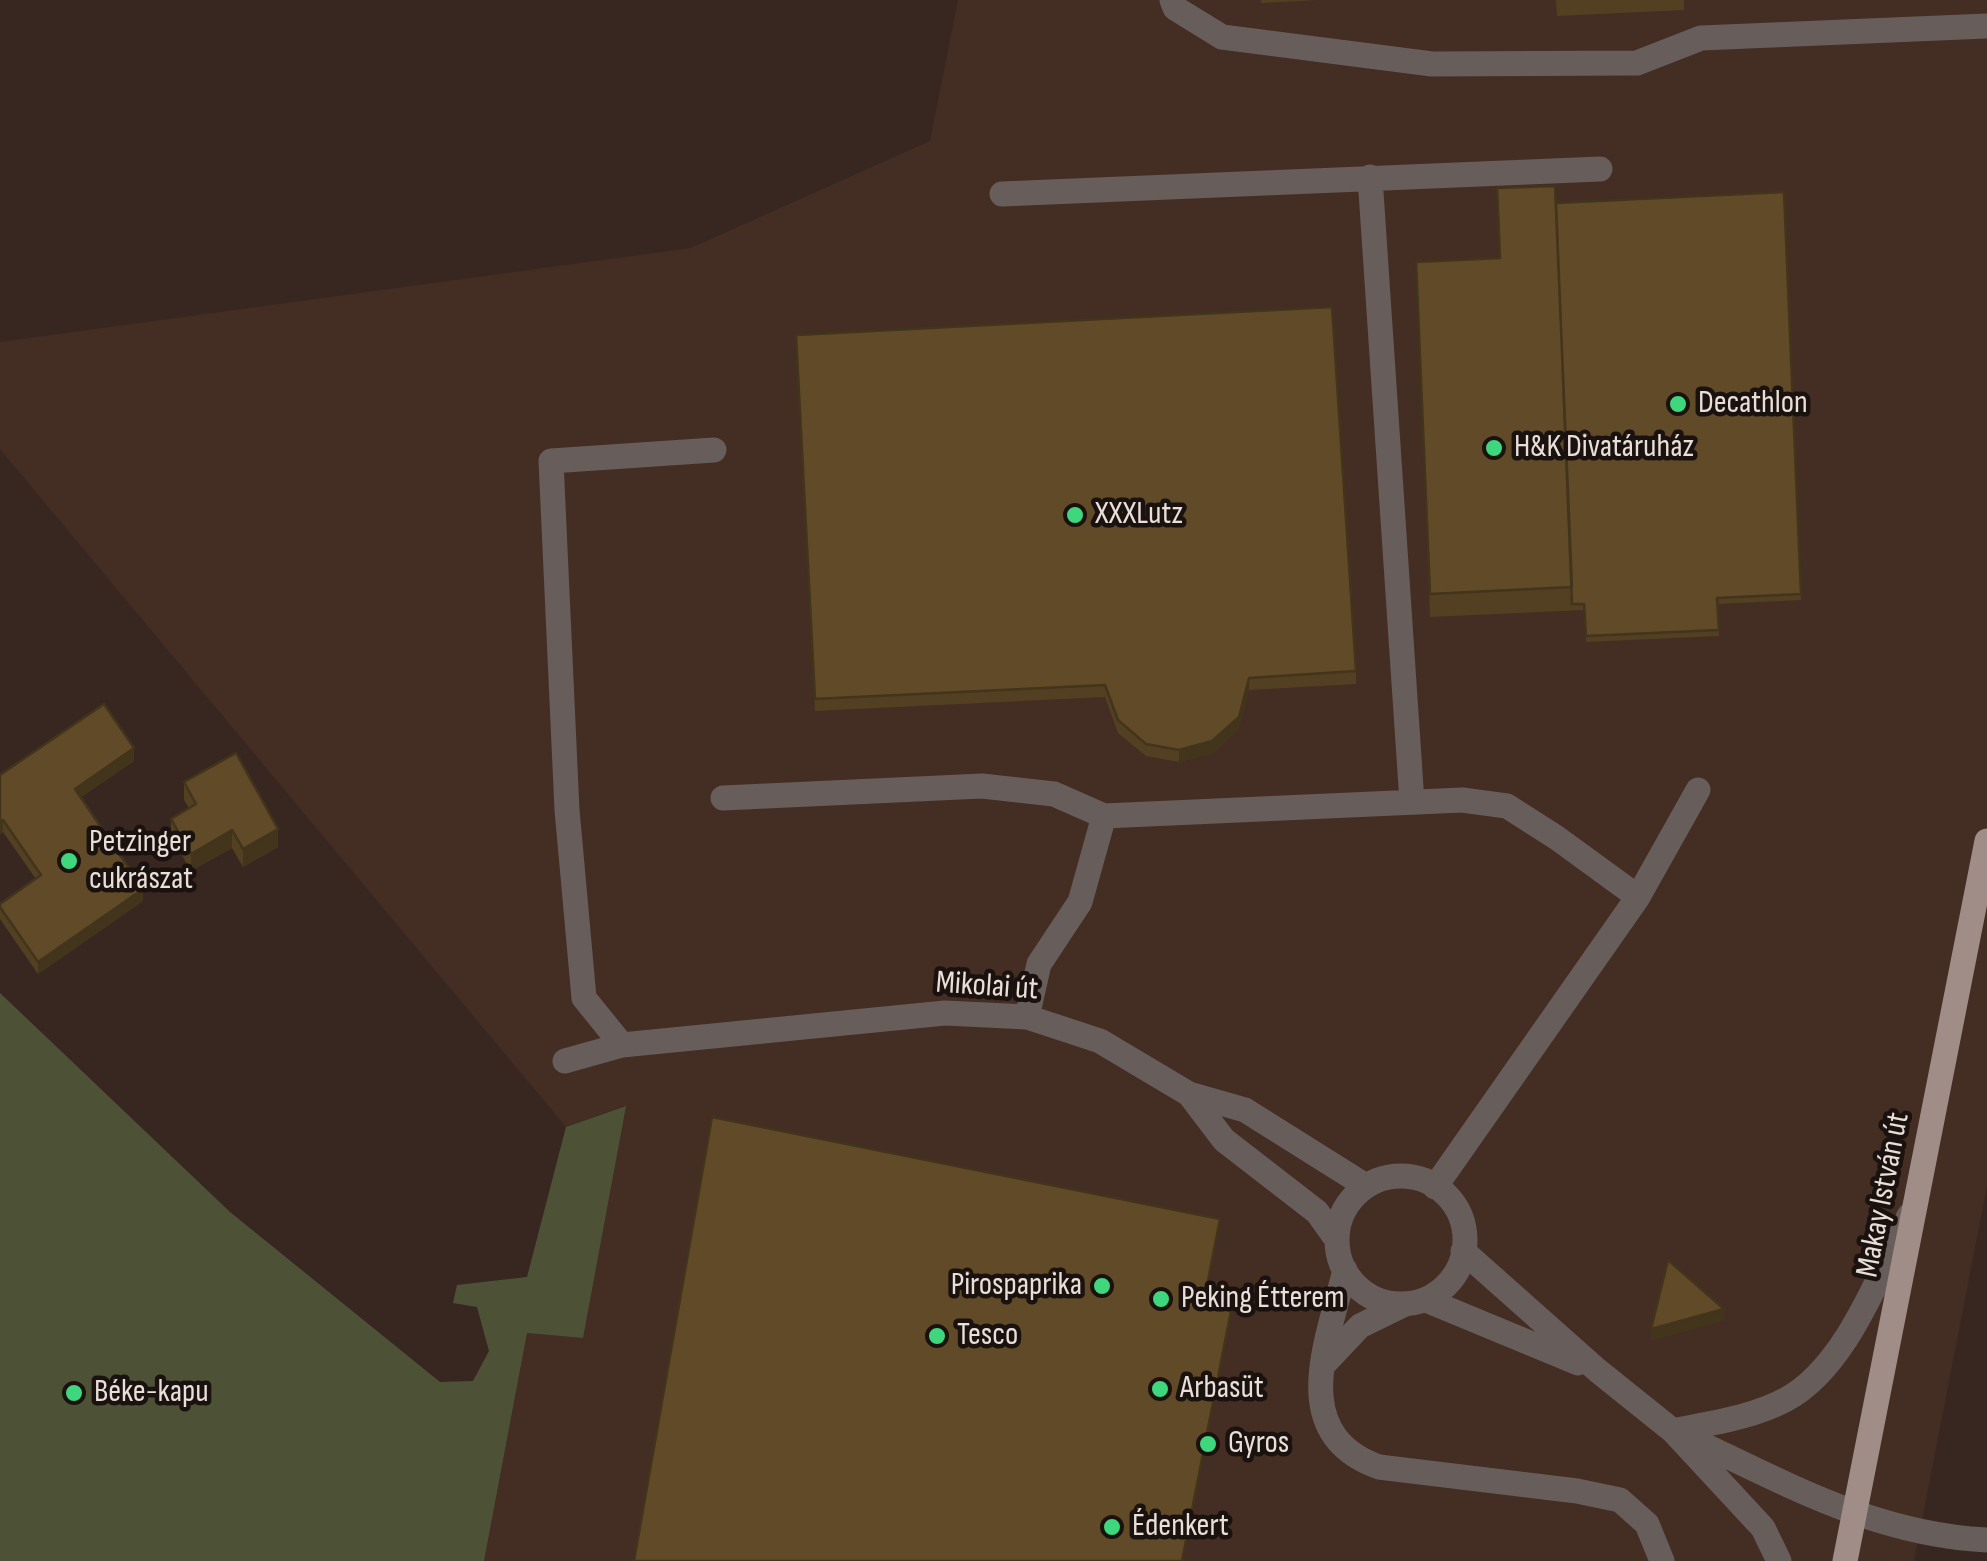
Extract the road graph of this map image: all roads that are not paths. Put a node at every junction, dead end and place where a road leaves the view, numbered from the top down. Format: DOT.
graph roads {
  1 [pos="1172,0"];
  2 [pos="1987,26"];
  3 [pos="1600,169"];
  4 [pos="1370,177"];
  5 [pos="1002,194"];
  6 [pos="714,450"];
  7 [pos="1698,790"];
  8 [pos="723,798"];
  9 [pos="1412,802"];
  10 [pos="1104,816"];
  11 [pos="1987,842"];
  12 [pos="1638,897"];
  13 [pos="1027,1017"];
  14 [pos="622,1044"];
  15 [pos="565,1060"];
  16 [pos="1189,1094"];
  17 [pos="1366,1186"];
  18 [pos="1435,1187"];
  19 [pos="1916,1202"];
  20 [pos="1337,1240"];
  21 [pos="1464,1252"];
  22 [pos="1345,1270"];
  23 [pos="1415,1302"];
  24 [pos="1322,1366"];
  25 [pos="1597,1370"];
  26 [pos="1673,1431"];
  27 [pos="1854,1515"];
  28 [pos="1987,1540"];
  29 [pos="1662,1561"];
  30 [pos="1779,1561"];
  31 [pos="1845,1561"];
  1 -- 2 [label="street"];
  3 -- 4 [label="street"];
  4 -- 5 [label="street"];
  4 -- 9 [label="street"];
  6 -- 14 [label="street"];
  7 -- 12 [label="street"];
  8 -- 10 [label="street"];
  9 -- 10 [label="street"];
  9 -- 12 [label="street"];
  10 -- 13 [label="street"];
  11 -- 19 [label="main road, Makay István út"];
  12 -- 18 [label="street"];
  13 -- 14 [label="street, Mikolai út"];
  13 -- 16 [label="street, Mikolai út"];
  14 -- 15 [label="street, Mikolai út"];
  16 -- 17 [label="street, Mikolai út"];
  16 -- 20 [label="street"];
  17 -- 18 [label="street"];
  17 -- 20 [label="street"];
  18 -- 21 [label="street"];
  19 -- 26 [label="street"];
  19 -- 27 [label="main road, Makay István út"];
  20 -- 22 [label="street"];
  21 -- 23 [label="street"];
  21 -- 25 [label="street"];
  22 -- 23 [label="street"];
  22 -- 24 [label="street"];
  23 -- 24 [label="street"];
  23 -- 25 [label="street"];
  24 -- 29 [label="street"];
  25 -- 26 [label="street"];
  26 -- 27 [label="street"];
  26 -- 30 [label="street"];
  27 -- 28 [label="street"];
  27 -- 31 [label="main road, Makay István út"];
}
